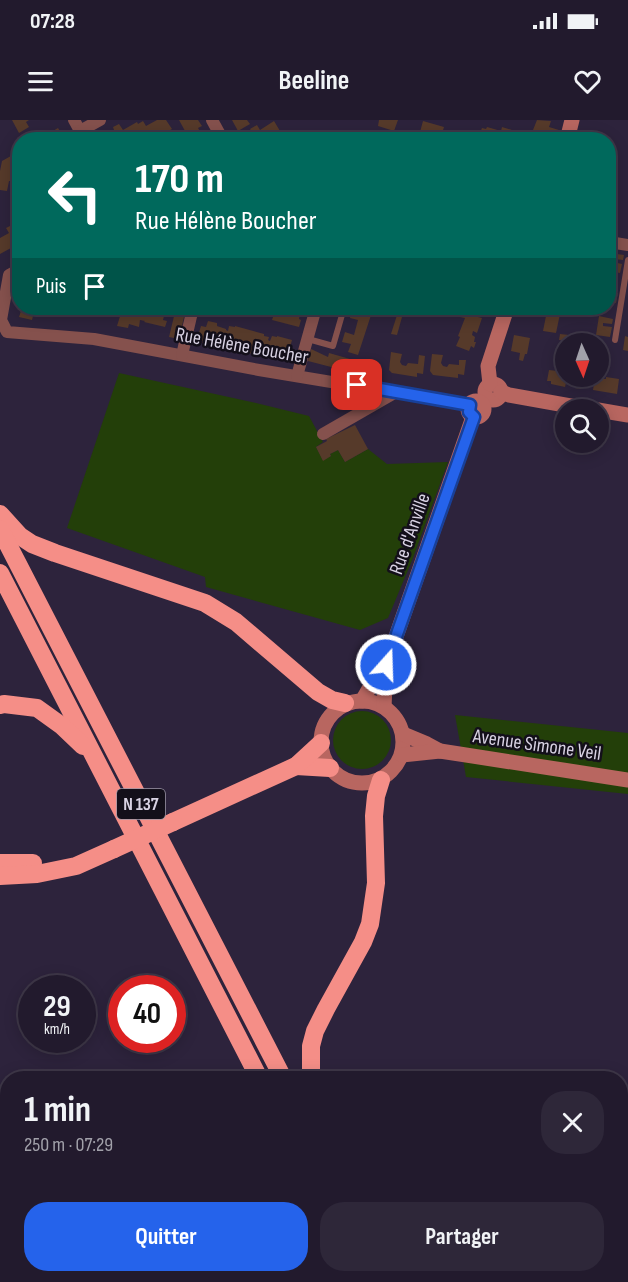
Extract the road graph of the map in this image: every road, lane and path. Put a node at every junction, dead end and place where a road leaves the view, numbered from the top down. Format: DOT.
graph roads {
  1 [pos="100,120"];
  2 [pos="83,132"];
  3 [pos="628,260"];
  4 [pos="10,272"];
  5 [pos="191,315"];
  6 [pos="314,315"];
  7 [pos="342,315"];
  8 [pos="505,315"];
  9 [pos="308,339"];
  10 [pos="615,340"];
  11 [pos="182,356"];
  12 [pos="297,376"];
  13 [pos="396,392"];
  14 [pos="484,400"];
  15 [pos="555,403"];
  16 [pos="609,412"];
  17 [pos="628,416"];
  18 [pos="323,434"];
  19 [pos="0,514"];
  20 [pos="0,529"];
  21 [pos="0,573"];
  22 [pos="386,665"];
  23 [pos="354,702"];
  24 [pos="0,705"];
  25 [pos="384,707"];
  26 [pos="403,734"];
  27 [pos="321,742"];
  28 [pos="440,751"];
  29 [pos="402,755"];
  30 [pos="95,758"];
  31 [pos="296,766"];
  32 [pos="330,768"];
  33 [pos="381,780"];
  34 [pos="628,780"];
  35 [pos="107,852"];
  36 [pos="0,863"];
  37 [pos="0,876"];
  38 [pos="255,1071"];
  39 [pos="279,1071"];
  40 [pos="311,1071"];
  1 -- 2 [label="street"];
  3 -- 10 [label="lane"];
  4 -- 11 [label="street, Rue Hélène Boucher"];
  5 -- 11 [label="street"];
  6 -- 9 [label="street"];
  7 -- 9 [label="lane"];
  8 -- 14 [label="street, Rue d'Anville"];
  9 -- 12 [label="street"];
  11 -- 12 [label="street, Rue Hélène Boucher"];
  12 -- 13 [label="street, Rue Hélène Boucher"];
  13 -- 14 [label="street, Rue Hélène Boucher"];
  13 -- 18 [label="street"];
  14 -- 15 [label="street"];
  14 -- 22 [label="street, Rue d'Anville"];
  16 -- 17 [label="street"];
  19 -- 23 [label="highway"];
  20 -- 39 [label="highway, N 137"];
  21 -- 30 [label="highway, N 137"];
  22 -- 23 [label="street, Rue d'Anville"];
  22 -- 25 [label="street, Rue d'Anville"];
  23 -- 25 [label="street"];
  23 -- 27 [label="street"];
  24 -- 30 [label="highway"];
  25 -- 26 [label="street"];
  26 -- 28 [label="street, Avenue Simone Veil"];
  26 -- 29 [label="street"];
  27 -- 31 [label="highway"];
  27 -- 32 [label="street"];
  28 -- 29 [label="street, Avenue Simone Veil"];
  28 -- 34 [label="street, Avenue Simone Veil"];
  29 -- 33 [label="street"];
  30 -- 38 [label="highway, N 137"];
  31 -- 32 [label="highway"];
  31 -- 35 [label="highway, bridge"];
  32 -- 33 [label="street"];
  33 -- 40 [label="highway"];
  35 -- 36 [label="highway"];
  35 -- 37 [label="highway"];
}
